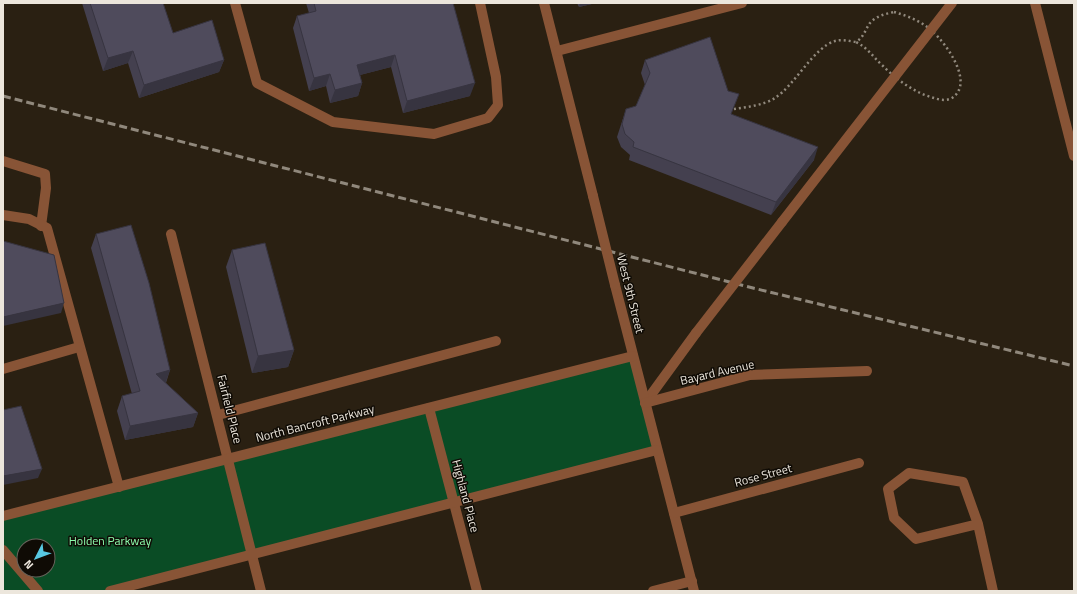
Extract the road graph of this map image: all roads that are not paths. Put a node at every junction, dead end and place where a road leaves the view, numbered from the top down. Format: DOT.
graph roads {
  1 [pos="235,3"];
  2 [pos="480,3"];
  3 [pos="544,3"];
  4 [pos="742,3"];
  5 [pos="952,3"];
  6 [pos="1035,3"];
  7 [pos="557,51"];
  8 [pos="1074,156"];
  9 [pos="3,161"];
  10 [pos="3,214"];
  11 [pos="41,226"];
  12 [pos="171,234"];
  13 [pos="496,340"];
  14 [pos="79,347"];
  15 [pos="633,356"];
  16 [pos="3,369"];
  17 [pos="868,370"];
  18 [pos="645,403"];
  19 [pos="429,408"];
  20 [pos="218,415"];
  21 [pos="658,450"];
  22 [pos="229,459"];
  23 [pos="859,463"];
  24 [pos="119,487"];
  25 [pos="454,502"];
  26 [pos="674,513"];
  27 [pos="3,516"];
  28 [pos="978,524"];
  29 [pos="3,550"];
  30 [pos="251,554"];
  31 [pos="693,586"];
  32 [pos="38,591"];
  33 [pos="110,591"];
  34 [pos="261,591"];
  35 [pos="478,591"];
  36 [pos="653,591"];
  37 [pos="993,591"];
  1 -- 2 [label="street"];
  3 -- 7 [label="street, West 9th Street"];
  4 -- 7 [label="street"];
  5 -- 18 [label="street, bridge"];
  6 -- 8 [label="street"];
  7 -- 15 [label="street, West 9th Street, bridge"];
  9 -- 11 [label="street"];
  10 -- 11 [label="street"];
  11 -- 14 [label="street"];
  12 -- 20 [label="street, Fairfield Place"];
  13 -- 20 [label="street"];
  14 -- 16 [label="street"];
  14 -- 24 [label="street"];
  15 -- 18 [label="street, West 9th Street"];
  15 -- 19 [label="street, North Bancroft Parkway"];
  17 -- 18 [label="street, Bayard Avenue"];
  18 -- 21 [label="street, West 9th Street"];
  19 -- 22 [label="street, North Bancroft Parkway"];
  19 -- 25 [label="street, Highland Place"];
  20 -- 22 [label="street, Fairfield Place"];
  21 -- 25 [label="street"];
  21 -- 26 [label="street, West 9th Street"];
  22 -- 24 [label="street, North Bancroft Parkway"];
  22 -- 30 [label="street, Fairfield Place"];
  23 -- 26 [label="street, Rose Street"];
  24 -- 27 [label="street, North Bancroft Parkway"];
  25 -- 30 [label="street"];
  25 -- 35 [label="street, Highland Place"];
  26 -- 31 [label="street, West 9th Street"];
  28 -- 28 [label="street"];
  28 -- 37 [label="street"];
  29 -- 32 [label="street"];
  30 -- 33 [label="street"];
  30 -- 34 [label="street, Fairfield Place"];
  31 -- 36 [label="street"];
}
